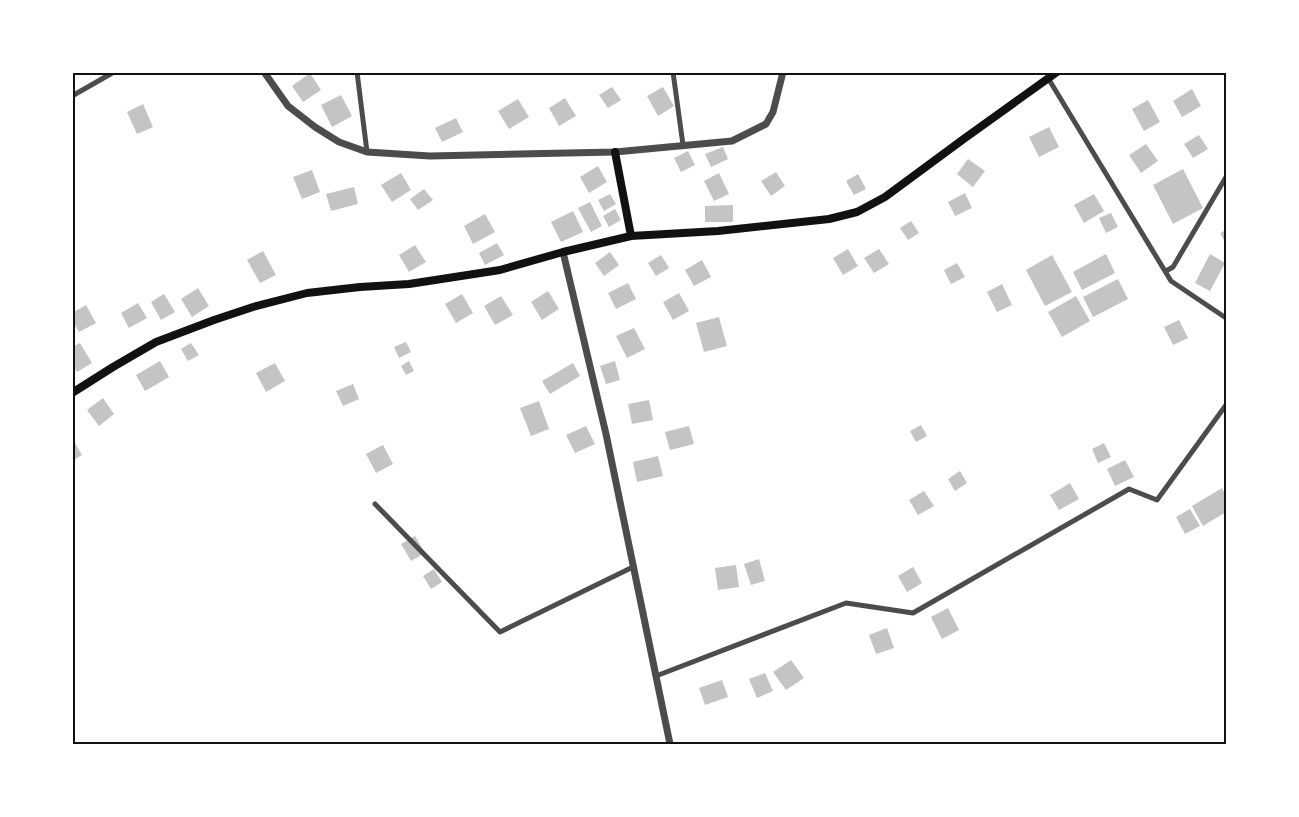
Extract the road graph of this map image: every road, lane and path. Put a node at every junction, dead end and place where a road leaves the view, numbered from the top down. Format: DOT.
graph roads {
  1 [pos="114,72"];
  2 [pos="264,72"];
  3 [pos="357,72"];
  4 [pos="674,72"];
  5 [pos="783,72"];
  6 [pos="1057,72"];
  7 [pos="1048,78"];
  8 [pos="72,96"];
  9 [pos="684,145"];
  10 [pos="367,152"];
  11 [pos="615,152"];
  12 [pos="1226,177"];
  13 [pos="632,236"];
  14 [pos="563,252"];
  15 [pos="1166,272"];
  16 [pos="1226,318"];
  17 [pos="72,393"];
  18 [pos="1226,405"];
  19 [pos="375,504"];
  20 [pos="634,567"];
  21 [pos="656,676"];
  22 [pos="670,744"];
  1 -- 8 [label="street"];
  2 -- 10 [label="street"];
  3 -- 10 [label="street"];
  4 -- 9 [label="street"];
  5 -- 9 [label="street"];
  6 -- 7 [label="main road"];
  7 -- 13 [label="main road"];
  7 -- 15 [label="street"];
  9 -- 11 [label="street"];
  10 -- 11 [label="street"];
  11 -- 13 [label="main road"];
  12 -- 15 [label="street"];
  13 -- 14 [label="main road"];
  14 -- 17 [label="main road"];
  14 -- 20 [label="street"];
  15 -- 16 [label="street"];
  18 -- 21 [label="street"];
  19 -- 20 [label="street"];
  20 -- 21 [label="street"];
  21 -- 22 [label="street"];
}
